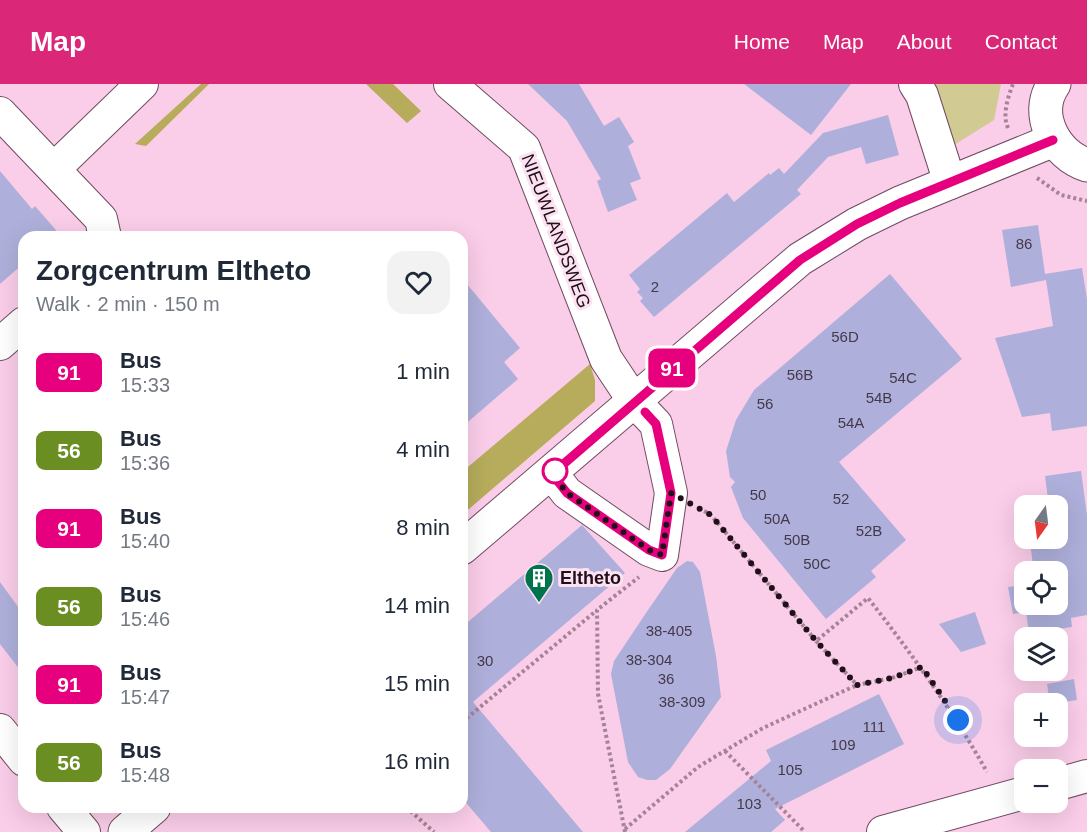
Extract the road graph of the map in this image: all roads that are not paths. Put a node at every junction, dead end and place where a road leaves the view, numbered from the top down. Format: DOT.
graph roads {
  1 [pos="142,84"];
  2 [pos="450,84"];
  3 [pos="915,84"];
  4 [pos="1054,84"];
  5 [pos="0,113"];
  6 [pos="1053,140"];
  7 [pos="1087,165"];
  8 [pos="54,169"];
  9 [pos="950,183"];
  10 [pos="104,231"];
  11 [pos="18,328"];
  12 [pos="0,344"];
  13 [pos="634,400"];
  14 [pos="552,474"];
  15 [pos="468,543"];
  16 [pos="0,730"];
  17 [pos="18,752"];
  18 [pos="1087,776"];
  19 [pos="1068,781"];
  20 [pos="1013,796"];
  21 [pos="68,813"];
  22 [pos="147,813"];
  23 [pos="84,832"];
  24 [pos="125,832"];
  25 [pos="883,832"];
  1 -- 8 [label="street"];
  2 -- 13 [label="street, NIEUWLANDSWEG"];
  3 -- 9 [label="street"];
  4 -- 6 [label="main road"];
  5 -- 8 [label="street"];
  6 -- 7 [label="main road"];
  6 -- 9 [label="main road"];
  8 -- 10 [label="street"];
  9 -- 13 [label="main road"];
  11 -- 12 [label="street"];
  13 -- 14 [label="main road"];
  13 -- 14 [label="street, NIEUWLANDSWEG"];
  14 -- 15 [label="main road"];
  16 -- 17 [label="street"];
  18 -- 19 [label="street"];
  20 -- 25 [label="street"];
  21 -- 23 [label="street"];
  22 -- 24 [label="main road"];
}
